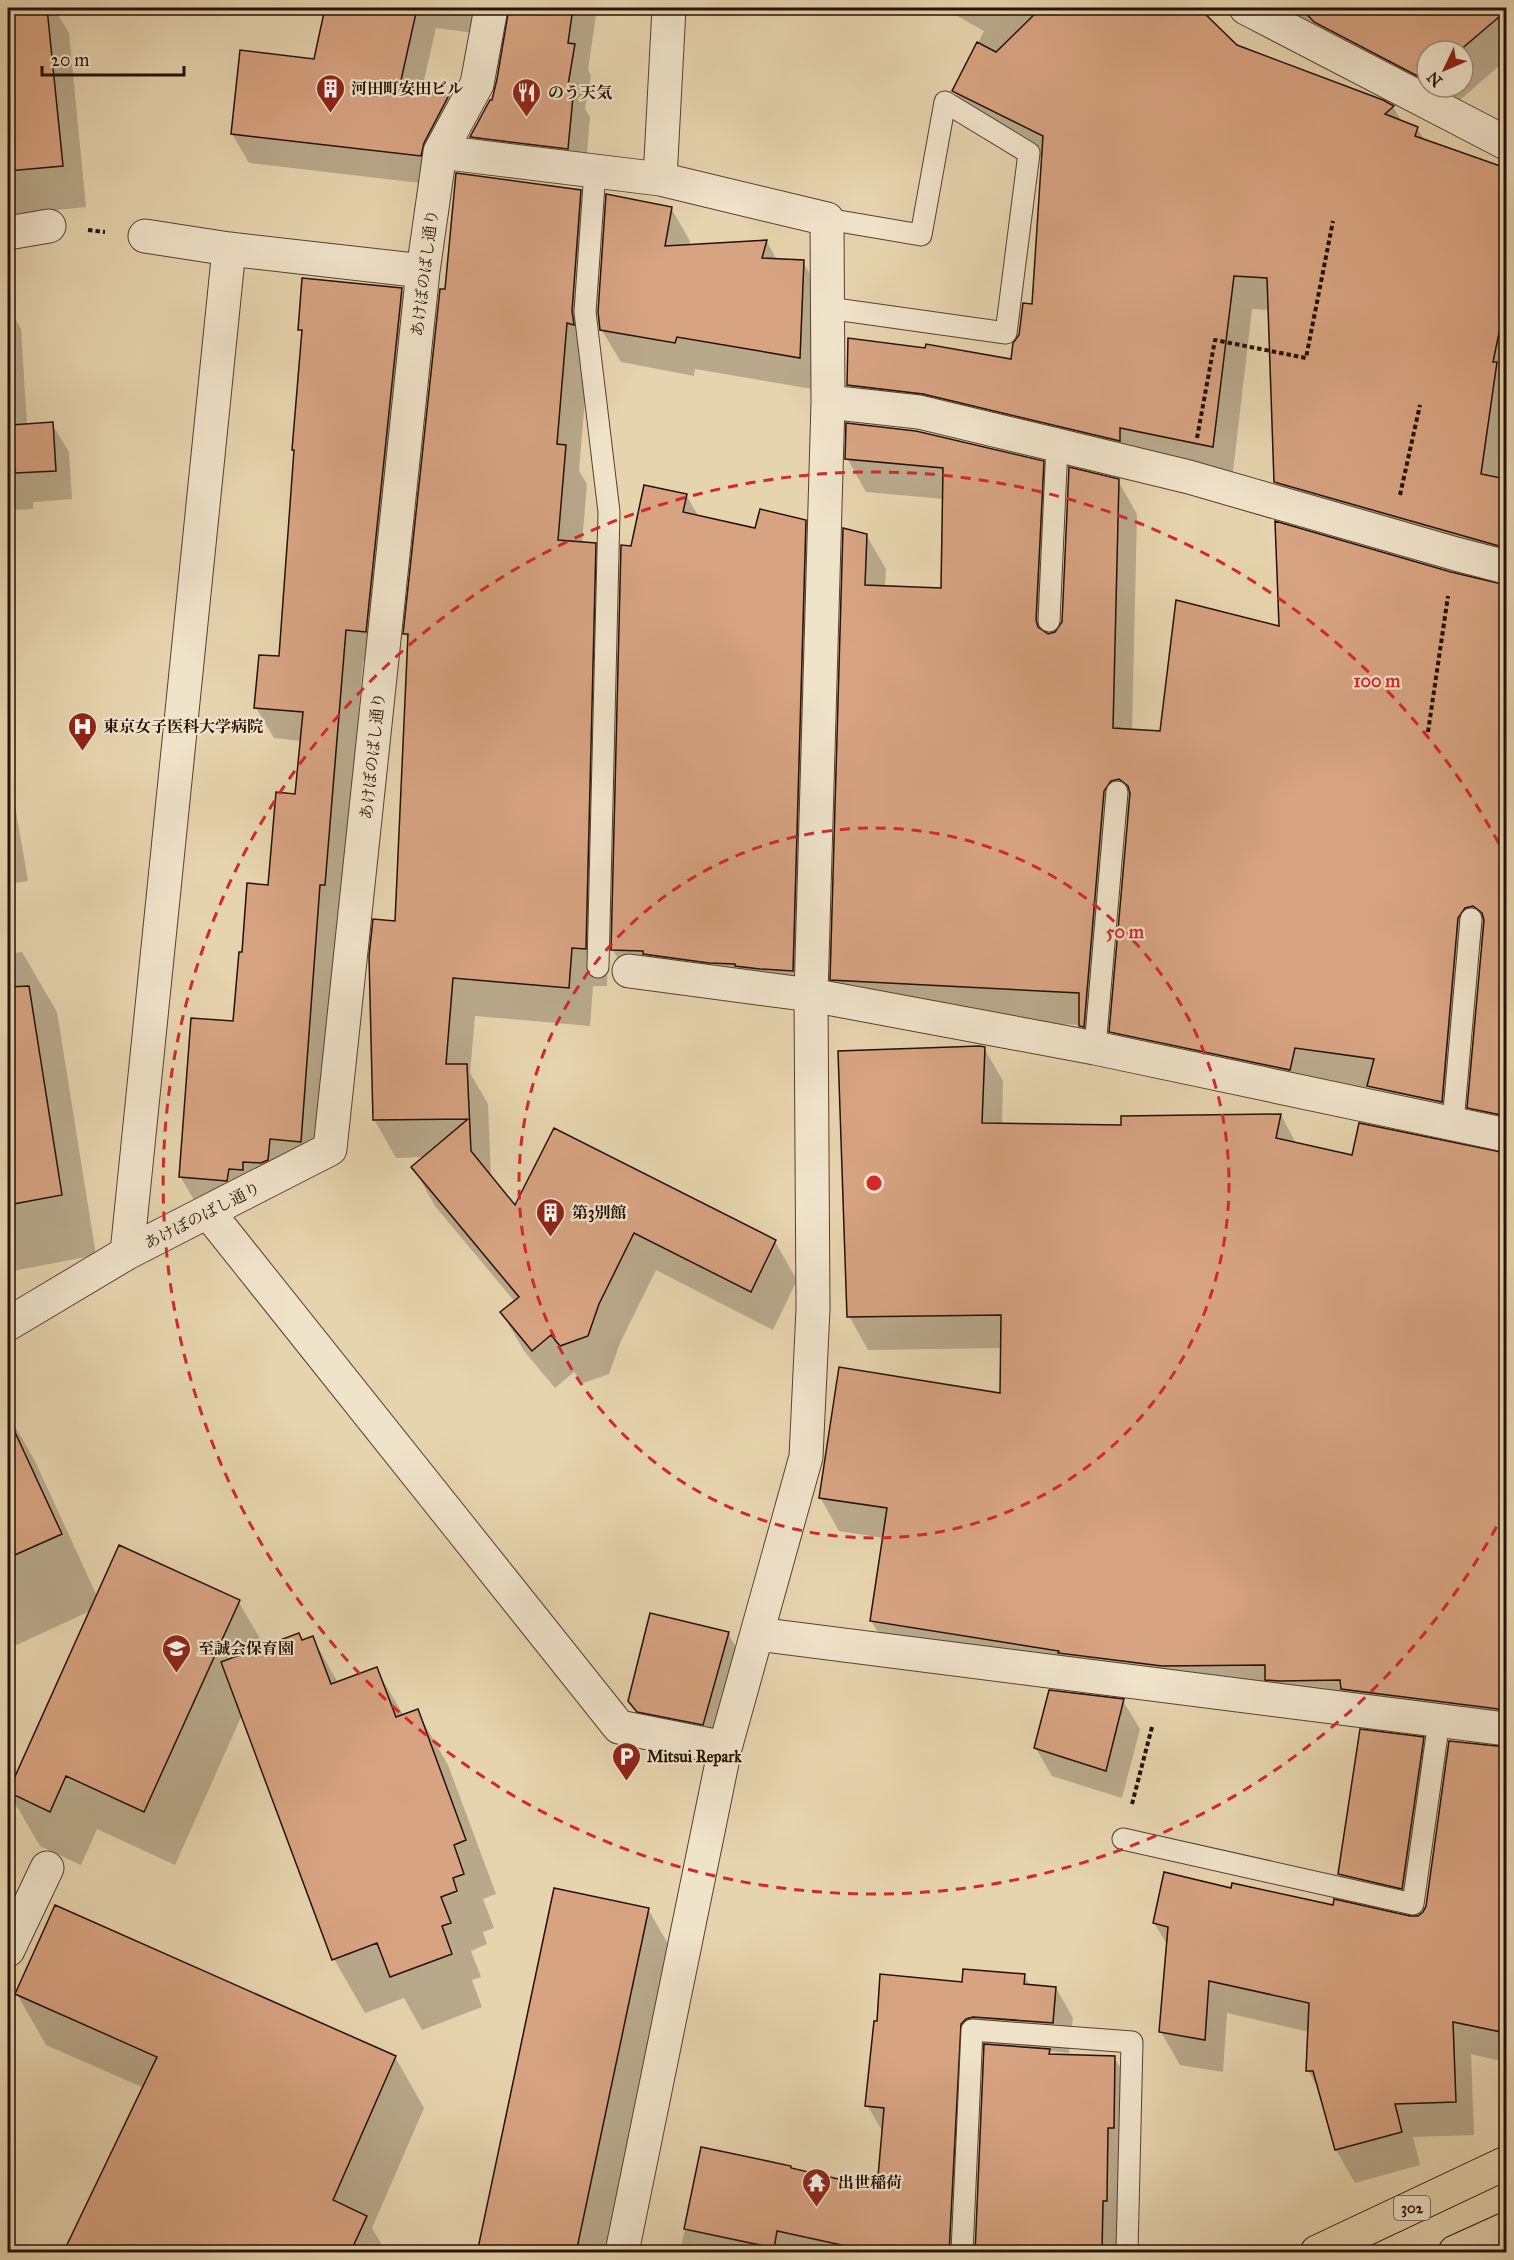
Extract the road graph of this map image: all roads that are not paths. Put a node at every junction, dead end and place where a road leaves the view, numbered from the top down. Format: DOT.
graph roads {
  1 [pos="491,8"];
  2 [pos="669,8"];
  3 [pos="1246,8"];
  4 [pos="1506,143"];
  5 [pos="440,152"];
  6 [pos="595,171"];
  7 [pos="660,179"];
  8 [pos="827,219"];
  9 [pos="49,226"];
  10 [pos="8,233"];
  11 [pos="146,236"];
  12 [pos="229,249"];
  13 [pos="423,271"];
  14 [pos="828,308"];
  15 [pos="828,402"];
  16 [pos="1058,445"];
  17 [pos="1506,567"];
  18 [pos="1048,621"];
  19 [pos="1117,792"];
  20 [pos="1471,919"];
  21 [pos="613,969"];
  22 [pos="811,995"];
  23 [pos="1095,1048"];
  24 [pos="1453,1123"];
  25 [pos="1506,1135"];
  26 [pos="208,1212"];
  27 [pos="127,1253"];
  28 [pos="8,1324"];
  29 [pos="757,1634"];
  30 [pos="1439,1721"];
  31 [pos="1506,1729"];
  32 [pos="725,1748"];
  33 [pos="1123,1839"];
  34 [pos="47,1868"];
  35 [pos="8,1950"];
  36 [pos="1506,2163"];
  37 [pos="1506,2229"];
  38 [pos="622,2253"];
  39 [pos="962,2253"];
  40 [pos="1127,2253"];
  41 [pos="1317,2253"];
  42 [pos="1455,2253"];
  1 -- 5 [label="street, あけぼのばし通り"];
  2 -- 7 [label="street"];
  3 -- 4 [label="street"];
  5 -- 6 [label="street"];
  5 -- 13 [label="street, あけぼのばし通り"];
  6 -- 7 [label="street"];
  6 -- 21 [label="lane"];
  7 -- 8 [label="street"];
  8 -- 14 [label="street"];
  8 -- 14 [label="lane"];
  9 -- 10 [label="street"];
  11 -- 12 [label="street"];
  12 -- 13 [label="street"];
  12 -- 27 [label="street"];
  13 -- 26 [label="street, あけぼのばし通り"];
  14 -- 15 [label="street"];
  15 -- 16 [label="street"];
  15 -- 22 [label="street"];
  16 -- 17 [label="street"];
  16 -- 18 [label="lane"];
  19 -- 23 [label="lane"];
  20 -- 24 [label="lane"];
  21 -- 22 [label="street"];
  22 -- 23 [label="street"];
  22 -- 29 [label="street"];
  23 -- 24 [label="street"];
  24 -- 25 [label="street"];
  26 -- 27 [label="street, あけぼのばし通り"];
  26 -- 32 [label="street"];
  27 -- 28 [label="street, あけぼのばし通り"];
  29 -- 30 [label="street"];
  29 -- 32 [label="street"];
  30 -- 31 [label="street"];
  30 -- 33 [label="lane"];
  32 -- 38 [label="street"];
  34 -- 35 [label="street"];
  36 -- 41 [label="main road, 302"];
  37 -- 42 [label="main road"];
  39 -- 40 [label="lane"];
}
